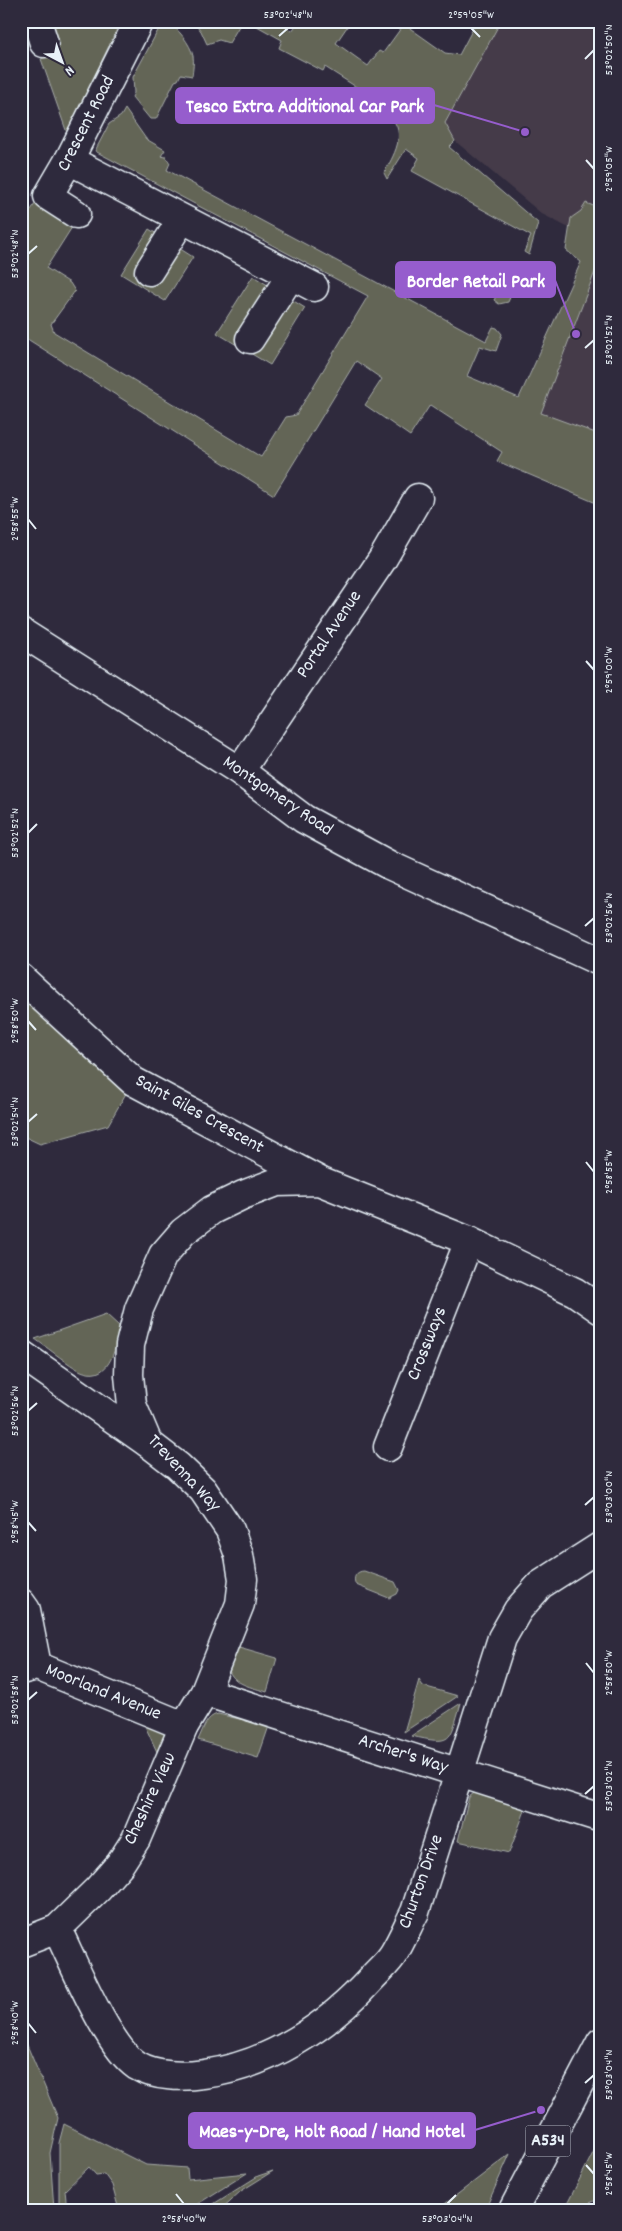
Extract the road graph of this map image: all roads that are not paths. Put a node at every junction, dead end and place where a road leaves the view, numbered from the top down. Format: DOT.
graph roads {
  1 [pos="139,21"];
  2 [pos="69,160"];
  3 [pos="76,214"];
  4 [pos="182,218"];
  5 [pos="149,271"];
  6 [pos="250,339"];
  7 [pos="418,498"];
  8 [pos="21,632"];
  9 [pos="240,771"];
  10 [pos="601,962"];
  11 [pos="21,978"];
  12 [pos="319,1181"];
  13 [pos="469,1241"];
  14 [pos="601,1310"];
  15 [pos="21,1354"];
  16 [pos="148,1443"];
  17 [pos="388,1447"];
  18 [pos="601,1546"];
  19 [pos="21,1603"];
  20 [pos="29,1668"];
  21 [pos="205,1692"];
  22 [pos="184,1726"];
  23 [pos="458,1772"];
  24 [pos="601,1818"];
  25 [pos="57,1929"];
  26 [pos="21,1942"];
  27 [pos="601,2042"];
  28 [pos="513,2210"];
  1 -- 2 [label="street, Crescent Road"];
  2 -- 3 [label="street, Crescent Road"];
  2 -- 4 [label="street"];
  4 -- 5 [label="street"];
  4 -- 6 [label="street"];
  7 -- 9 [label="street, Portal Avenue"];
  8 -- 9 [label="street, Montgomery Road"];
  9 -- 10 [label="street, Montgomery Road"];
  11 -- 12 [label="street, Saint Giles Crescent"];
  12 -- 13 [label="street, Trevenna Way"];
  12 -- 16 [label="street, Trevenna Way"];
  13 -- 14 [label="street, Trevenna Way"];
  13 -- 17 [label="street, Crossways"];
  15 -- 16 [label="street"];
  16 -- 21 [label="street, Trevenna Way"];
  18 -- 23 [label="street"];
  19 -- 20 [label="street"];
  20 -- 22 [label="street, Moorland Avenue"];
  21 -- 22 [label="street, Trevenna Way"];
  21 -- 23 [label="street, Archer's Way"];
  22 -- 25 [label="street, Cheshire View"];
  23 -- 24 [label="street, Archer's Way"];
  23 -- 25 [label="street, Churton Drive"];
  25 -- 26 [label="street, Cheshire View"];
  27 -- 28 [label="street, A534"];
}
